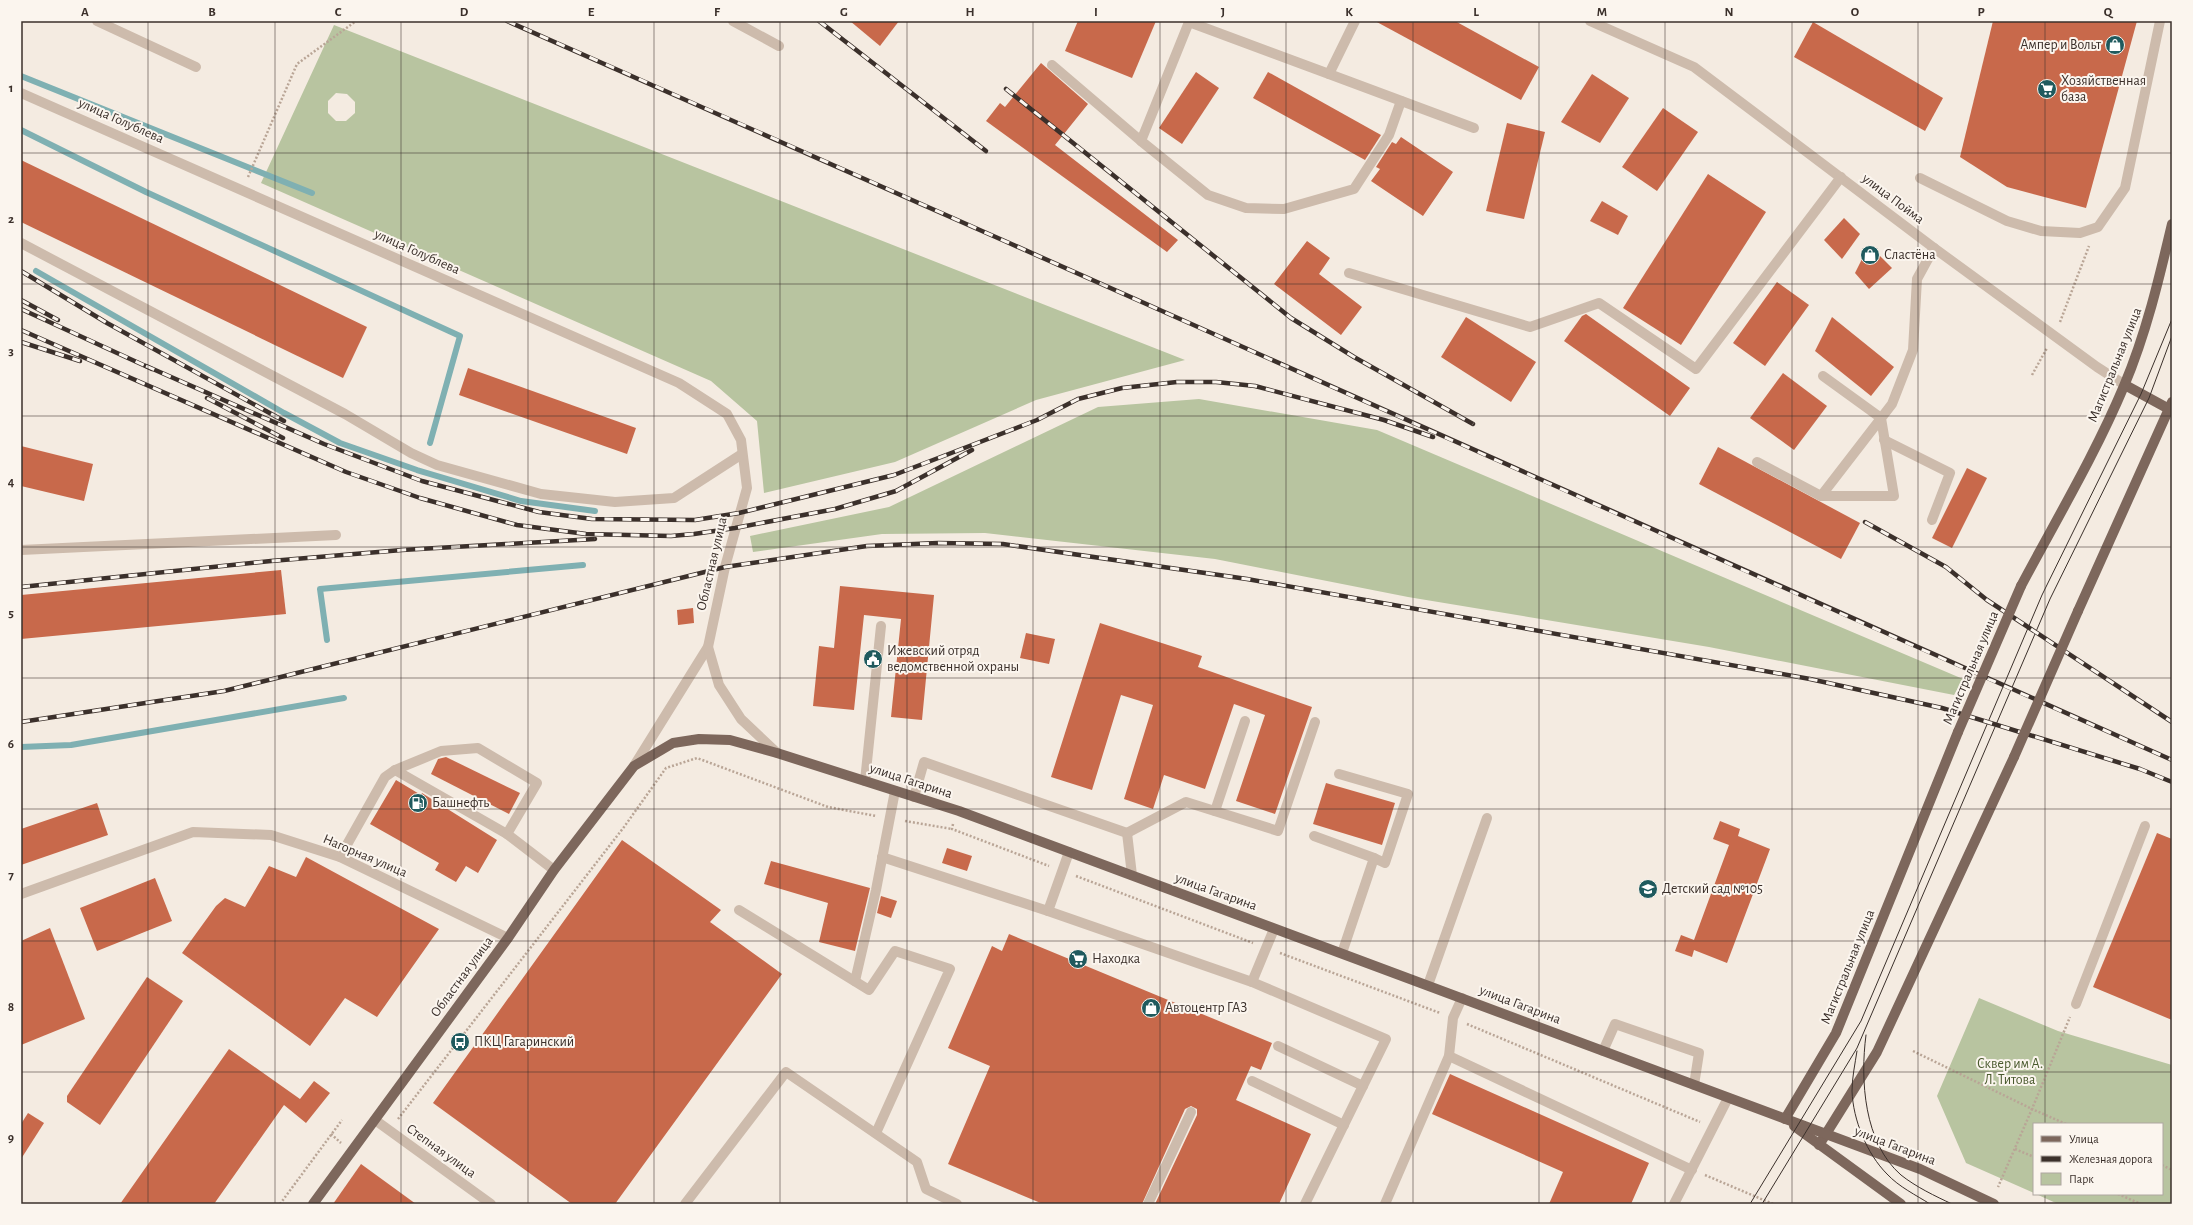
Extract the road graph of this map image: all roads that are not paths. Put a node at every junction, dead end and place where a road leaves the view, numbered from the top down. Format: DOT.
graph roads {
  1 [pos="97,21"];
  2 [pos="733,21"];
  3 [pos="1355,21"];
  4 [pos="1590,21"];
  5 [pos="2160,21"];
  6 [pos="1189,22"];
  7 [pos="779,46"];
  8 [pos="1052,65"];
  9 [pos="196,67"];
  10 [pos="1329,74"];
  11 [pos="21,93"];
  12 [pos="1401,101"];
  13 [pos="1474,128"];
  14 [pos="1141,141"];
  15 [pos="1841,176"];
  16 [pos="1920,178"];
  17 [pos="2172,224"];
  18 [pos="21,243"];
  19 [pos="1934,248"];
  20 [pos="1349,273"];
  21 [pos="1823,376"];
  22 [pos="2125,385"];
  23 [pos="2171,407"];
  24 [pos="1881,418"];
  25 [pos="1884,440"];
  26 [pos="742,454"];
  27 [pos="1758,462"];
  28 [pos="747,488"];
  29 [pos="1821,496"];
  30 [pos="1932,520"];
  31 [pos="336,535"];
  32 [pos="21,550"];
  33 [pos="881,626"];
  34 [pos="708,647"];
  35 [pos="1246,721"];
  36 [pos="1315,722"];
  37 [pos="777,753"];
  38 [pos="634,766"];
  39 [pos="395,770"];
  40 [pos="1339,774"];
  41 [pos="864,781"];
  42 [pos="895,791"];
  43 [pos="914,797"];
  44 [pos="1215,811"];
  45 [pos="1487,818"];
  46 [pos="2145,826"];
  47 [pos="1126,833"];
  48 [pos="507,834"];
  49 [pos="1314,836"];
  50 [pos="1069,852"];
  51 [pos="340,857"];
  52 [pos="882,857"];
  53 [pos="1374,858"];
  54 [pos="554,870"];
  55 [pos="1132,875"];
  56 [pos="21,894"];
  57 [pos="739,910"];
  58 [pos="1048,911"];
  59 [pos="1274,928"];
  60 [pos="508,938"];
  61 [pos="1342,954"];
  62 [pos="855,981"];
  63 [pos="1252,982"];
  64 [pos="1428,985"];
  65 [pos="1462,998"];
  66 [pos="2076,1004"];
  67 [pos="1278,1046"];
  68 [pos="1603,1051"];
  69 [pos="1449,1056"];
  70 [pos="1252,1082"];
  71 [pos="1694,1085"];
  72 [pos="1363,1086"];
  73 [pos="1728,1098"];
  74 [pos="1191,1112"];
  75 [pos="1785,1119"];
  76 [pos="375,1120"];
  77 [pos="1344,1125"];
  78 [pos="876,1133"];
  79 [pos="1826,1134"];
  80 [pos="1819,1145"];
  81 [pos="1692,1170"];
  82 [pos="313,1204"];
  83 [pos="491,1204"];
  84 [pos="685,1204"];
  85 [pos="957,1204"];
  86 [pos="1148,1204"];
  87 [pos="1305,1204"];
  88 [pos="1385,1204"];
  89 [pos="1674,1204"];
  90 [pos="1901,1204"];
  91 [pos="1994,1204"];
  1 -- 9 [label="street"];
  2 -- 7 [label="street"];
  3 -- 10 [label="street"];
  4 -- 15 [label="street, улица Пойма"];
  5 -- 16 [label="street"];
  6 -- 10 [label="street"];
  6 -- 14 [label="street"];
  8 -- 14 [label="street"];
  10 -- 12 [label="street"];
  11 -- 26 [label="street, улица Голублева"];
  12 -- 13 [label="street"];
  12 -- 14 [label="street"];
  15 -- 19 [label="street, улица Пойма"];
  15 -- 20 [label="street"];
  17 -- 22 [label="main road, Магистральная улица"];
  18 -- 26 [label="street"];
  19 -- 22 [label="street, улица Пойма"];
  19 -- 24 [label="street"];
  21 -- 24 [label="street"];
  22 -- 23 [label="main road, улица Пойма"];
  22 -- 75 [label="main road, Магистральная улица, bridge"];
  23 -- 79 [label="main road, bridge"];
  24 -- 25 [label="street"];
  24 -- 29 [label="street"];
  25 -- 29 [label="street"];
  25 -- 30 [label="street"];
  26 -- 28 [label="street, улица Голублева"];
  27 -- 29 [label="street"];
  28 -- 34 [label="street, Областная улица"];
  31 -- 32 [label="street"];
  33 -- 41 [label="street"];
  34 -- 37 [label="street"];
  34 -- 38 [label="street"];
  35 -- 44 [label="street"];
  36 -- 44 [label="street"];
  37 -- 38 [label="main road, улица Гагарина"];
  37 -- 41 [label="main road, улица Гагарина"];
  38 -- 54 [label="main road, Областная улица"];
  39 -- 48 [label="street"];
  39 -- 48 [label="street"];
  39 -- 51 [label="street"];
  40 -- 53 [label="street"];
  41 -- 42 [label="main road, улица Гагарина"];
  42 -- 43 [label="main road, улица Гагарина"];
  42 -- 52 [label="street"];
  43 -- 47 [label="street"];
  43 -- 50 [label="main road, улица Гагарина"];
  44 -- 47 [label="street"];
  45 -- 64 [label="street"];
  46 -- 66 [label="street"];
  47 -- 55 [label="street"];
  48 -- 54 [label="street"];
  49 -- 53 [label="street"];
  50 -- 55 [label="main road, улица Гагарина"];
  50 -- 58 [label="street"];
  51 -- 56 [label="street, Нагорная улица"];
  51 -- 60 [label="street, Нагорная улица"];
  52 -- 58 [label="street"];
  52 -- 62 [label="street"];
  53 -- 61 [label="street"];
  54 -- 60 [label="main road, Областная улица"];
  55 -- 59 [label="main road, улица Гагарина"];
  57 -- 62 [label="street"];
  58 -- 63 [label="street"];
  59 -- 61 [label="main road, улица Гагарина"];
  59 -- 63 [label="street"];
  60 -- 76 [label="main road, Областная улица"];
  61 -- 64 [label="main road, улица Гагарина"];
  62 -- 78 [label="street"];
  63 -- 72 [label="street"];
  64 -- 65 [label="main road, улица Гагарина"];
  65 -- 68 [label="main road, улица Гагарина"];
  65 -- 69 [label="street"];
  67 -- 72 [label="street"];
  68 -- 71 [label="main road, улица Гагарина"];
  68 -- 71 [label="street"];
  69 -- 81 [label="street"];
  69 -- 88 [label="street"];
  70 -- 77 [label="street"];
  71 -- 73 [label="main road, улица Гагарина"];
  72 -- 77 [label="street"];
  73 -- 75 [label="main road, улица Гагарина"];
  73 -- 81 [label="street"];
  74 -- 86 [label="street"];
  75 -- 79 [label="main road, улица Гагарина"];
  75 -- 80 [label="main road, улица Гагарина"];
  76 -- 82 [label="main road, Областная улица"];
  76 -- 83 [label="street, Степная улица"];
  77 -- 87 [label="street"];
  78 -- 84 [label="street"];
  78 -- 85 [label="street"];
  79 -- 80 [label="main road"];
  79 -- 91 [label="main road, улица Гагарина"];
  80 -- 90 [label="main road, улица Гагарина"];
  81 -- 89 [label="street"];
}
